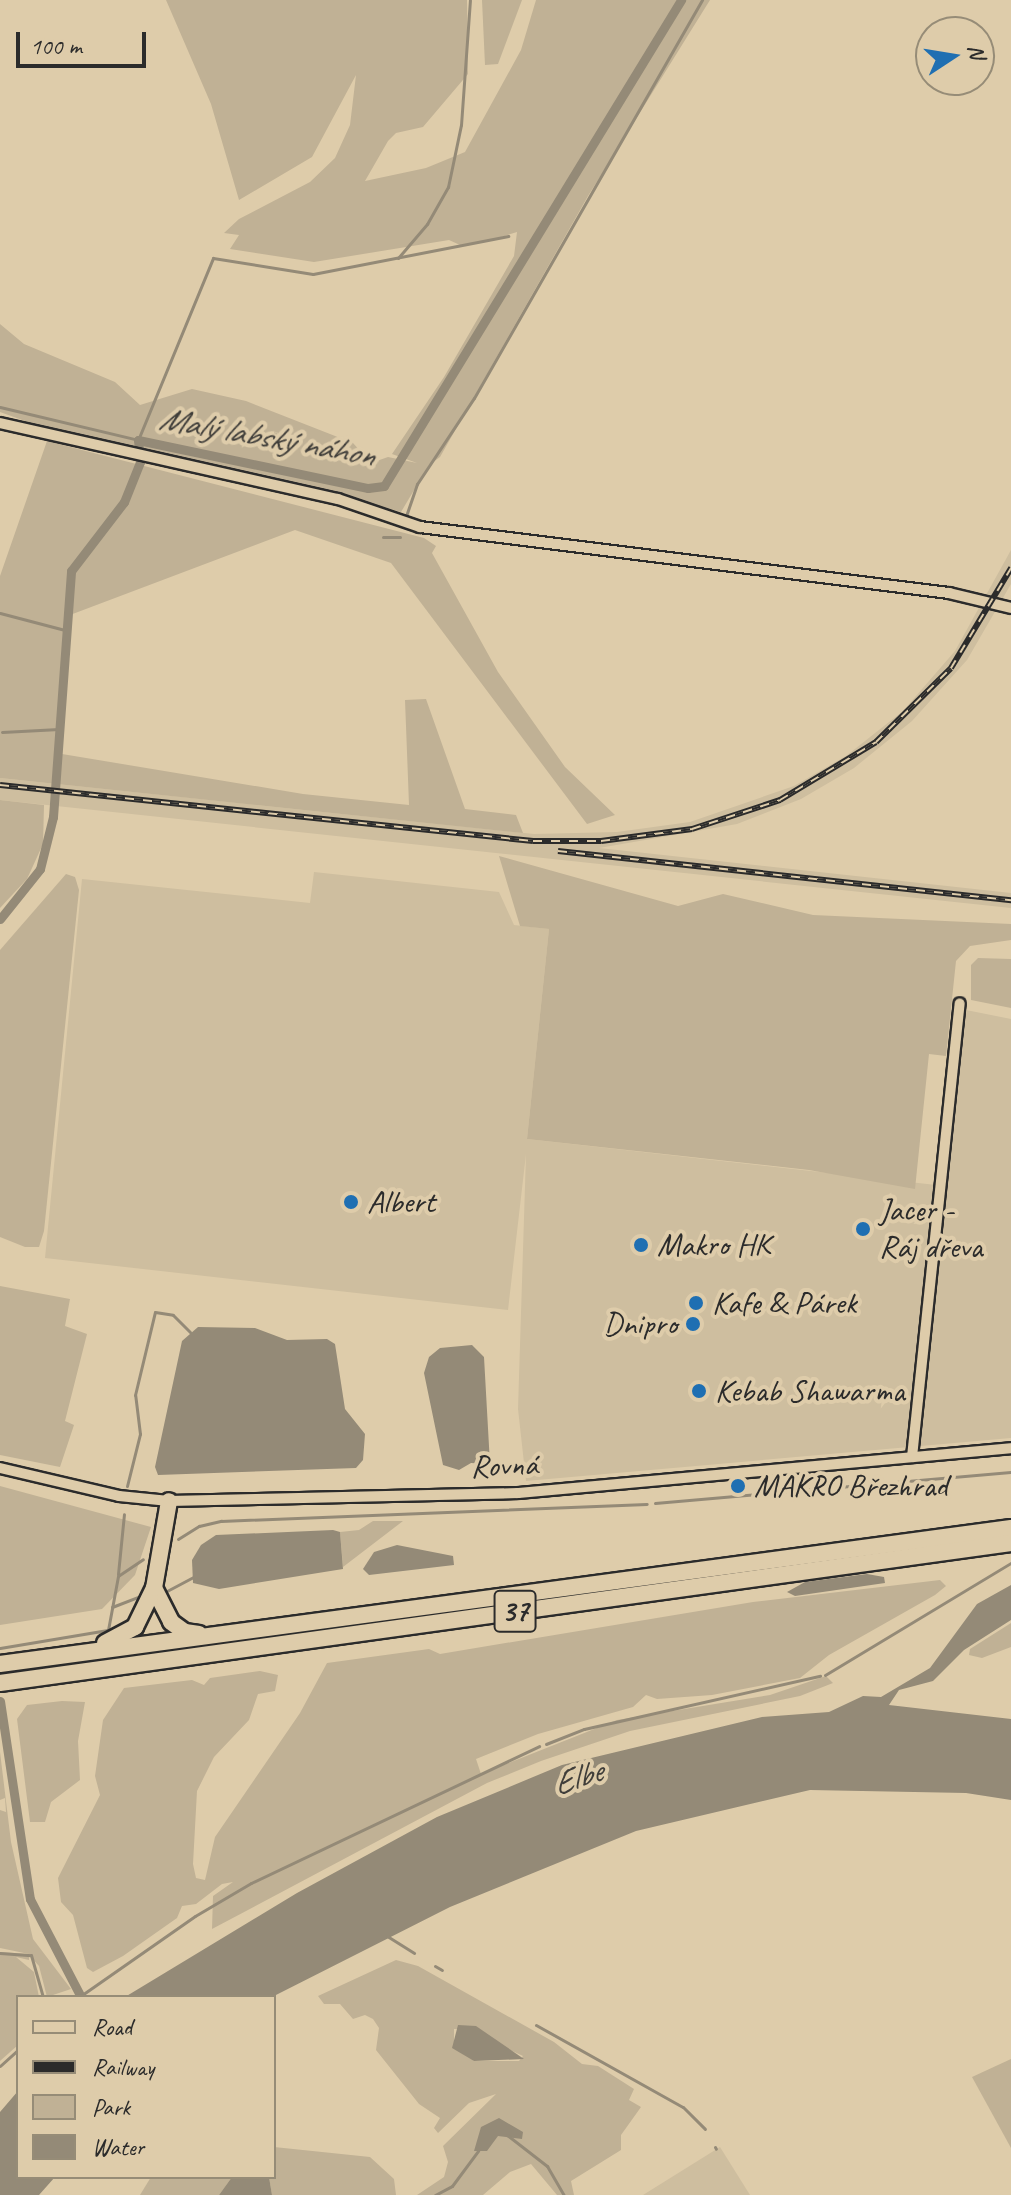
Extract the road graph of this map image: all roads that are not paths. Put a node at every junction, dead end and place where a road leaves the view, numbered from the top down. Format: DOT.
graph roads {
  1 [pos="0,423"];
  2 [pos="1011,608"];
  3 [pos="960,1004"];
  4 [pos="1011,1448"];
  5 [pos="912,1457"];
  6 [pos="0,1468"];
  7 [pos="169,1501"];
  8 [pos="1011,1528"];
  9 [pos="1011,1543"];
  10 [pos="155,1591"];
  11 [pos="257,1630"];
  12 [pos="60,1656"];
  13 [pos="8,1663"];
  14 [pos="0,1683"];
  1 -- 2 [label="street"];
  3 -- 5 [label="street"];
  4 -- 5 [label="street, Rovná"];
  5 -- 7 [label="street, Rovná"];
  6 -- 7 [label="street, Rovná"];
  7 -- 10 [label="main road"];
  8 -- 11 [label="main road, 37"];
  9 -- 14 [label="main road, 37"];
  10 -- 11 [label="main road"];
  10 -- 12 [label="main road"];
  11 -- 12 [label="main road, 37"];
  12 -- 13 [label="main road, 37"];
}
